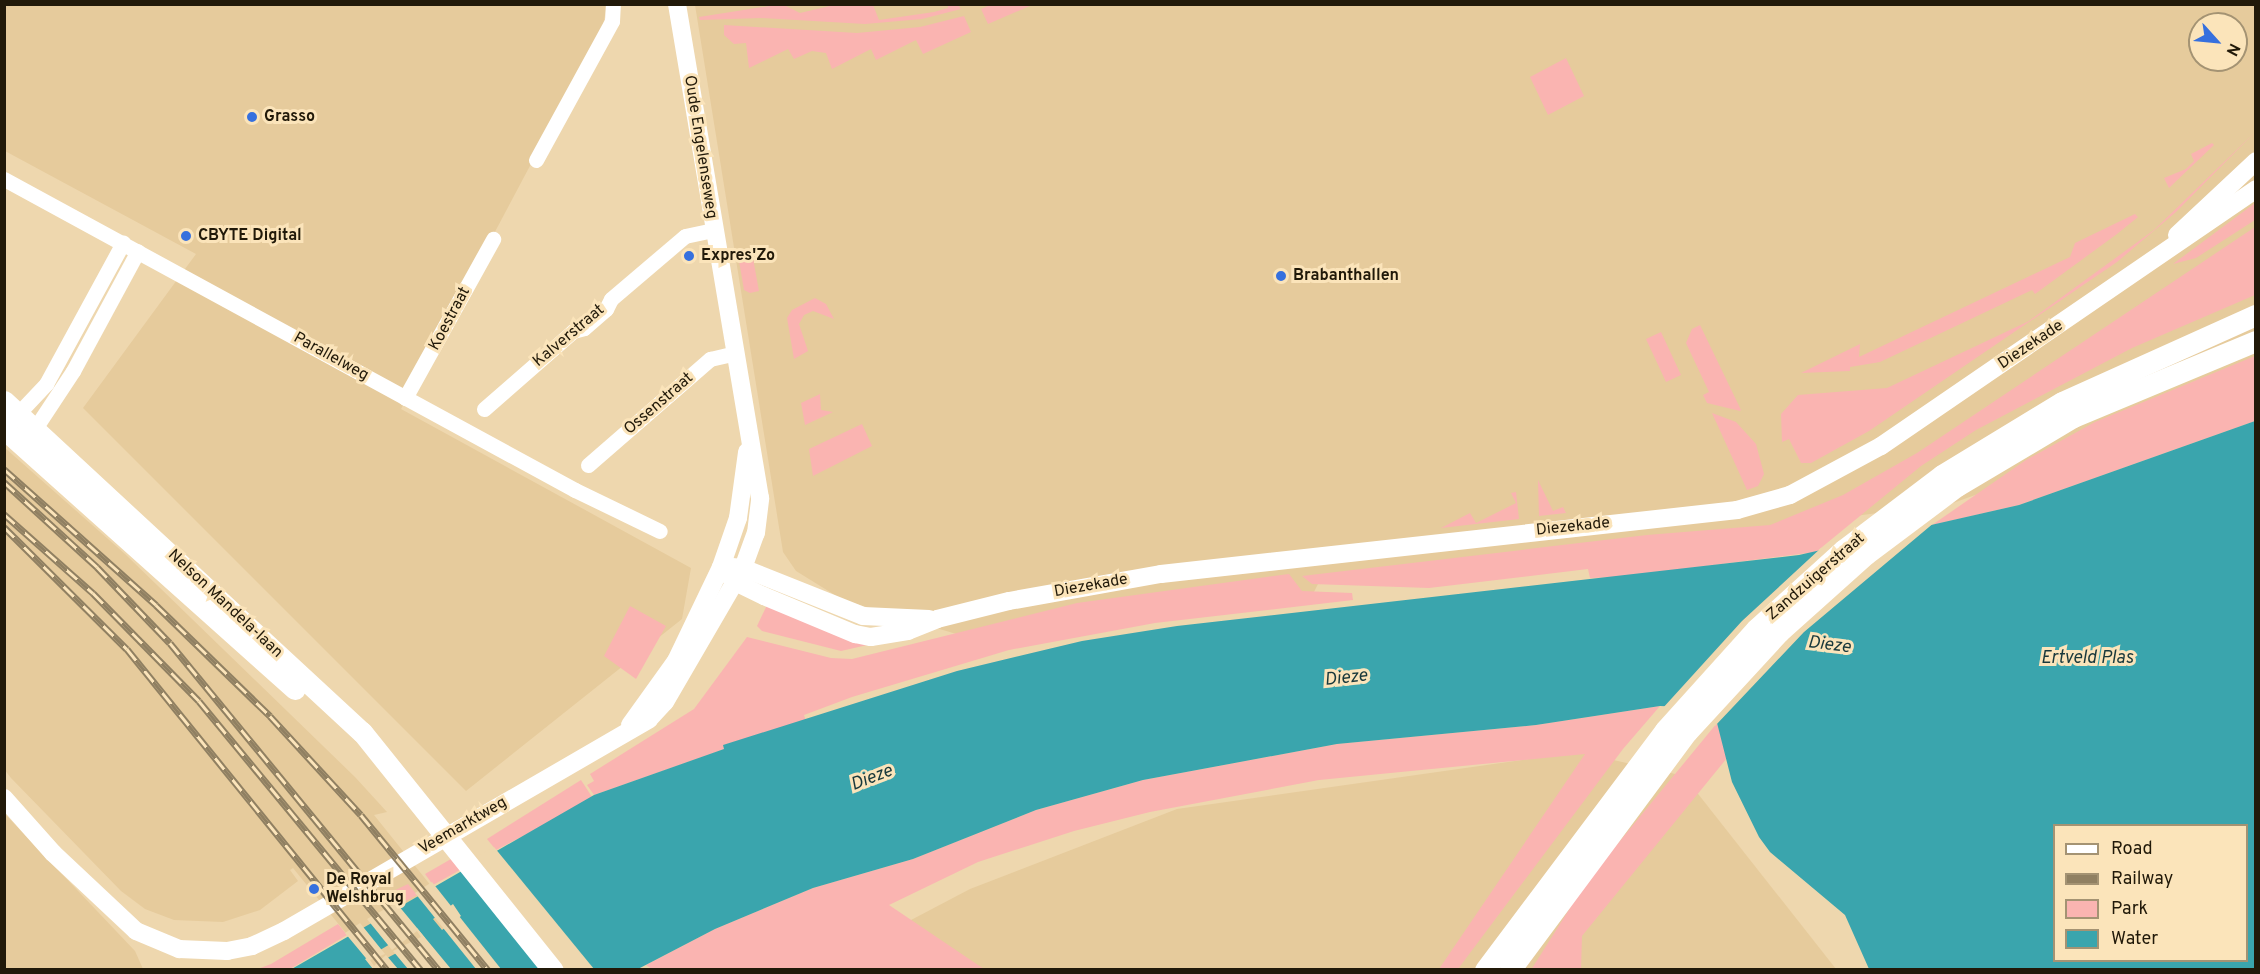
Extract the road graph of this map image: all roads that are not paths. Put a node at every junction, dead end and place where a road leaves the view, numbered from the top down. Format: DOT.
graph roads {
  1 [pos="613,4"];
  2 [pos="677,4"];
  3 [pos="536,159"];
  4 [pos="2256,161"];
  5 [pos="4,179"];
  6 [pos="2256,189"];
  7 [pos="714,230"];
  8 [pos="493,239"];
  9 [pos="123,243"];
  10 [pos="138,251"];
  11 [pos="2147,266"];
  12 [pos="2256,315"];
  13 [pos="2256,341"];
  14 [pos="735,353"];
  15 [pos="405,398"];
  16 [pos="484,409"];
  17 [pos="8,417"];
  18 [pos="749,432"];
  19 [pos="29,437"];
  20 [pos="588,465"];
  21 [pos="660,531"];
  22 [pos="721,567"];
  23 [pos="739,575"];
  24 [pos="627,728"];
  25 [pos="4,798"];
  26 [pos="553,969"];
  27 [pos="1485,969"];
  28 [pos="1510,969"];
  1 -- 3 [label="street"];
  2 -- 7 [label="street, Oude Engelenseweg"];
  4 -- 11 [label="street, Diezekade"];
  5 -- 9 [label="street, Parallelweg"];
  6 -- 11 [label="street, Diezekade"];
  7 -- 14 [label="street, Oude Engelenseweg"];
  7 -- 16 [label="street, Kalverstraat"];
  8 -- 15 [label="street, Koestraat"];
  9 -- 10 [label="street, Parallelweg"];
  9 -- 17 [label="street, Nelson Mandela-laan"];
  10 -- 15 [label="street, Parallelweg"];
  10 -- 19 [label="street"];
  11 -- 23 [label="street, Diezekade"];
  12 -- 27 [label="main road, Zandzuigerstraat"];
  13 -- 28 [label="main road, Zandzuigerstraat"];
  14 -- 18 [label="street, Oude Engelenseweg"];
  14 -- 20 [label="street, Ossenstraat"];
  15 -- 21 [label="street, Parallelweg"];
  17 -- 19 [label="main road, Nelson Mandela-laan"];
  18 -- 22 [label="street, Oude Engelenseweg"];
  18 -- 23 [label="street, Oude Engelenseweg"];
  19 -- 26 [label="main road, Nelson Mandela-laan"];
  22 -- 23 [label="street, Diezekade"];
  22 -- 24 [label="street, Veemarktweg"];
  23 -- 24 [label="street, Veemarktweg"];
  24 -- 25 [label="street, Veemarktweg"];
}
